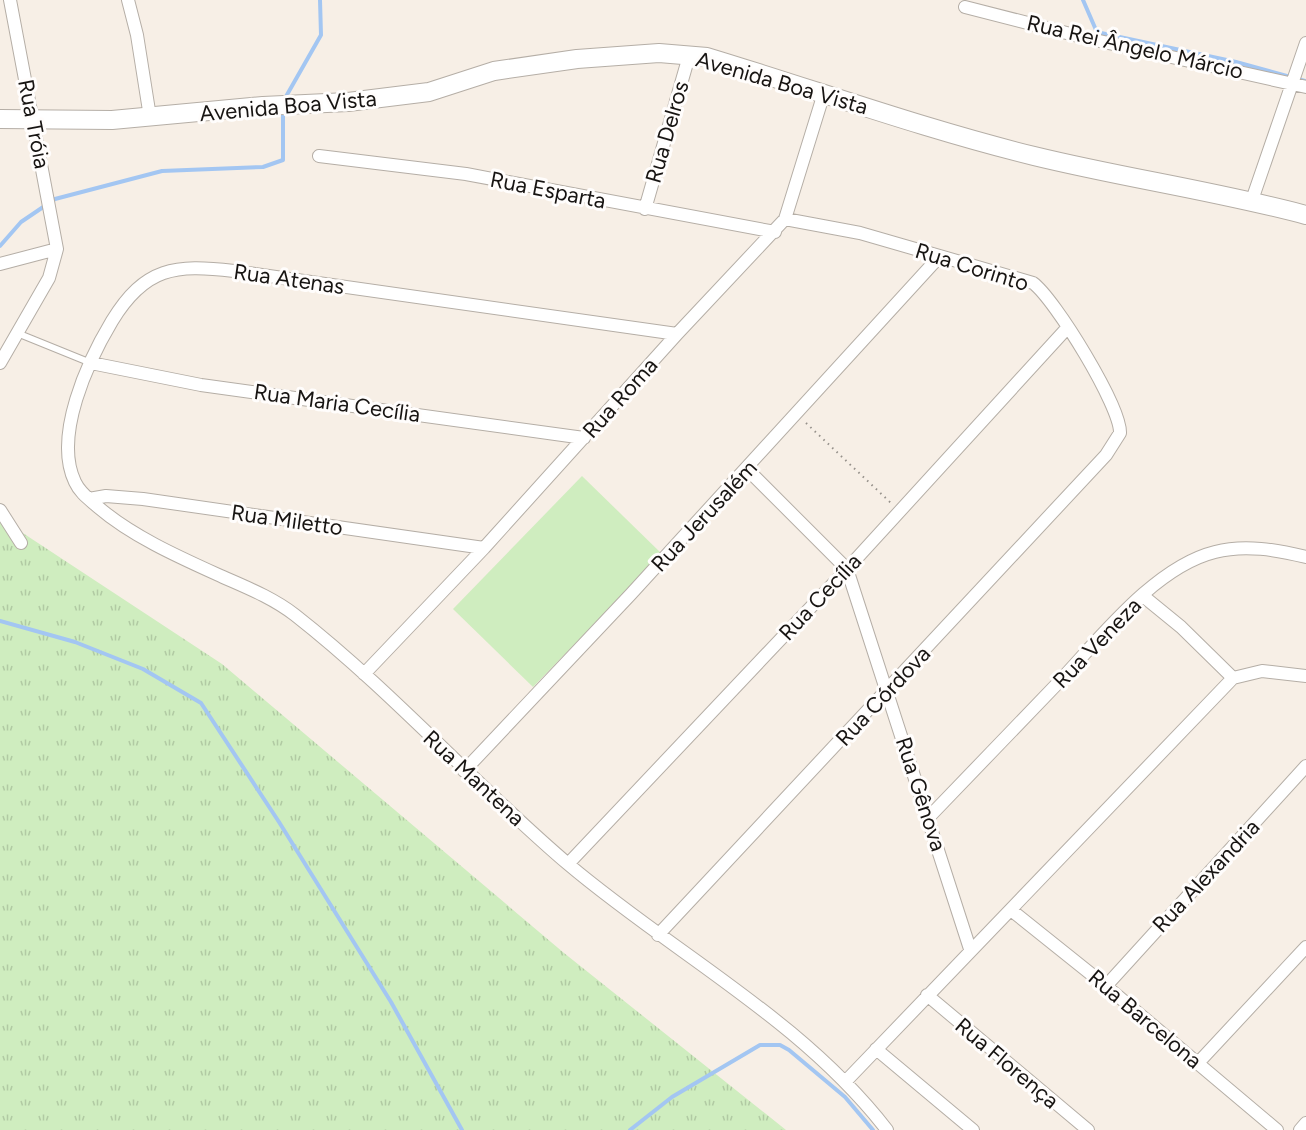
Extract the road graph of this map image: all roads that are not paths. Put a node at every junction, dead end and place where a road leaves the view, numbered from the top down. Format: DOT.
graph roads {
  1 [pos="10,0"];
  2 [pos="128,0"];
  3 [pos="965,7"];
  4 [pos="1306,43"];
  5 [pos="689,56"];
  6 [pos="1292,83"];
  7 [pos="1306,87"];
  8 [pos="824,93"];
  9 [pos="150,117"];
  10 [pos="0,119"];
  11 [pos="34,119"];
  12 [pos="319,156"];
  13 [pos="1252,200"];
  14 [pos="645,209"];
  15 [pos="1306,215"];
  16 [pos="785,219"];
  17 [pos="775,232"];
  18 [pos="57,249"];
  19 [pos="939,257"];
  20 [pos="0,264"];
  21 [pos="1068,327"];
  22 [pos="17,333"];
  23 [pos="677,334"];
  24 [pos="0,363"];
  25 [pos="91,363"];
  26 [pos="584,438"];
  27 [pos="1106,455"];
  28 [pos="747,469"];
  29 [pos="89,499"];
  30 [pos="0,510"];
  31 [pos="21,543"];
  32 [pos="484,548"];
  33 [pos="1306,557"];
  34 [pos="847,569"];
  35 [pos="1143,596"];
  36 [pos="364,674"];
  37 [pos="1306,676"];
  38 [pos="1233,678"];
  39 [pos="887,691"];
  40 [pos="1306,766"];
  41 [pos="464,771"];
  42 [pos="929,817"];
  43 [pos="568,864"];
  44 [pos="1011,910"];
  45 [pos="658,935"];
  46 [pos="1306,947"];
  47 [pos="970,949"];
  48 [pos="1106,986"];
  49 [pos="927,995"];
  50 [pos="876,1049"];
  51 [pos="1198,1063"];
  52 [pos="846,1081"];
  53 [pos="1306,1123"];
  54 [pos="887,1130"];
  55 [pos="973,1130"];
  56 [pos="1088,1130"];
  57 [pos="1277,1130"];
  58 [pos="1300,1130"];
  1 -- 11 [label="street, Rua Tróia"];
  2 -- 9 [label="street"];
  3 -- 6 [label="street, Rua Rei Ângelo Márcio"];
  4 -- 6 [label="street"];
  5 -- 8 [label="street, Avenida Boa Vista"];
  5 -- 9 [label="street, Avenida Boa Vista"];
  5 -- 14 [label="street, Rua Delros"];
  6 -- 7 [label="street, Rua Rei Ângelo Márcio"];
  6 -- 13 [label="street"];
  8 -- 13 [label="street, Avenida Boa Vista"];
  8 -- 16 [label="street, Rua Roma"];
  9 -- 11 [label="street, Avenida Boa Vista"];
  10 -- 11 [label="street, Avenida Boa Vista"];
  11 -- 18 [label="street, Rua Tróia"];
  12 -- 14 [label="street, Rua Esparta"];
  13 -- 15 [label="street, Avenida Boa Vista"];
  14 -- 17 [label="street, Rua Esparta"];
  16 -- 17 [label="street, Rua Roma"];
  16 -- 19 [label="street, Rua Corinto"];
  17 -- 23 [label="street, Rua Roma"];
  18 -- 20 [label="street"];
  18 -- 22 [label="street"];
  19 -- 21 [label="street, Rua Corinto"];
  19 -- 28 [label="street, Rua Jerusalém"];
  21 -- 27 [label="street, Rua Corinto"];
  21 -- 34 [label="street, Rua Cecília"];
  22 -- 24 [label="street"];
  22 -- 25 [label="lane"];
  23 -- 25 [label="street, Rua Atenas"];
  23 -- 26 [label="street, Rua Roma"];
  25 -- 26 [label="street, Rua Maria Cecília"];
  25 -- 29 [label="street, Rua Atenas"];
  26 -- 32 [label="street, Rua Roma"];
  27 -- 39 [label="street, Rua Córdova"];
  28 -- 34 [label="street, Rua Gênova"];
  28 -- 41 [label="street, Rua Jerusalém"];
  29 -- 32 [label="street, Rua Miletto"];
  29 -- 36 [label="street, Rua Mantena"];
  30 -- 31 [label="street"];
  32 -- 36 [label="street, Rua Roma"];
  33 -- 35 [label="street, Rua Veneza"];
  34 -- 39 [label="street, Rua Gênova"];
  34 -- 43 [label="street, Rua Cecília"];
  35 -- 38 [label="street"];
  35 -- 42 [label="street, Rua Veneza"];
  36 -- 41 [label="street, Rua Mantena"];
  37 -- 38 [label="street"];
  38 -- 44 [label="street"];
  39 -- 42 [label="street, Rua Gênova"];
  39 -- 45 [label="street, Rua Córdova"];
  40 -- 48 [label="street, Rua Alexandria"];
  41 -- 43 [label="street, Rua Mantena"];
  42 -- 47 [label="street, Rua Gênova"];
  43 -- 45 [label="street, Rua Mantena"];
  44 -- 47 [label="street"];
  44 -- 48 [label="street, Rua Barcelona"];
  45 -- 52 [label="street, Rua Mantena"];
  46 -- 51 [label="street"];
  47 -- 49 [label="street"];
  48 -- 51 [label="street, Rua Barcelona"];
  49 -- 50 [label="street"];
  49 -- 56 [label="street, Rua Florença"];
  50 -- 52 [label="street"];
  50 -- 55 [label="street"];
  51 -- 57 [label="street, Rua Barcelona"];
  52 -- 54 [label="street, Rua Mantena"];
  53 -- 58 [label="street"];
}
